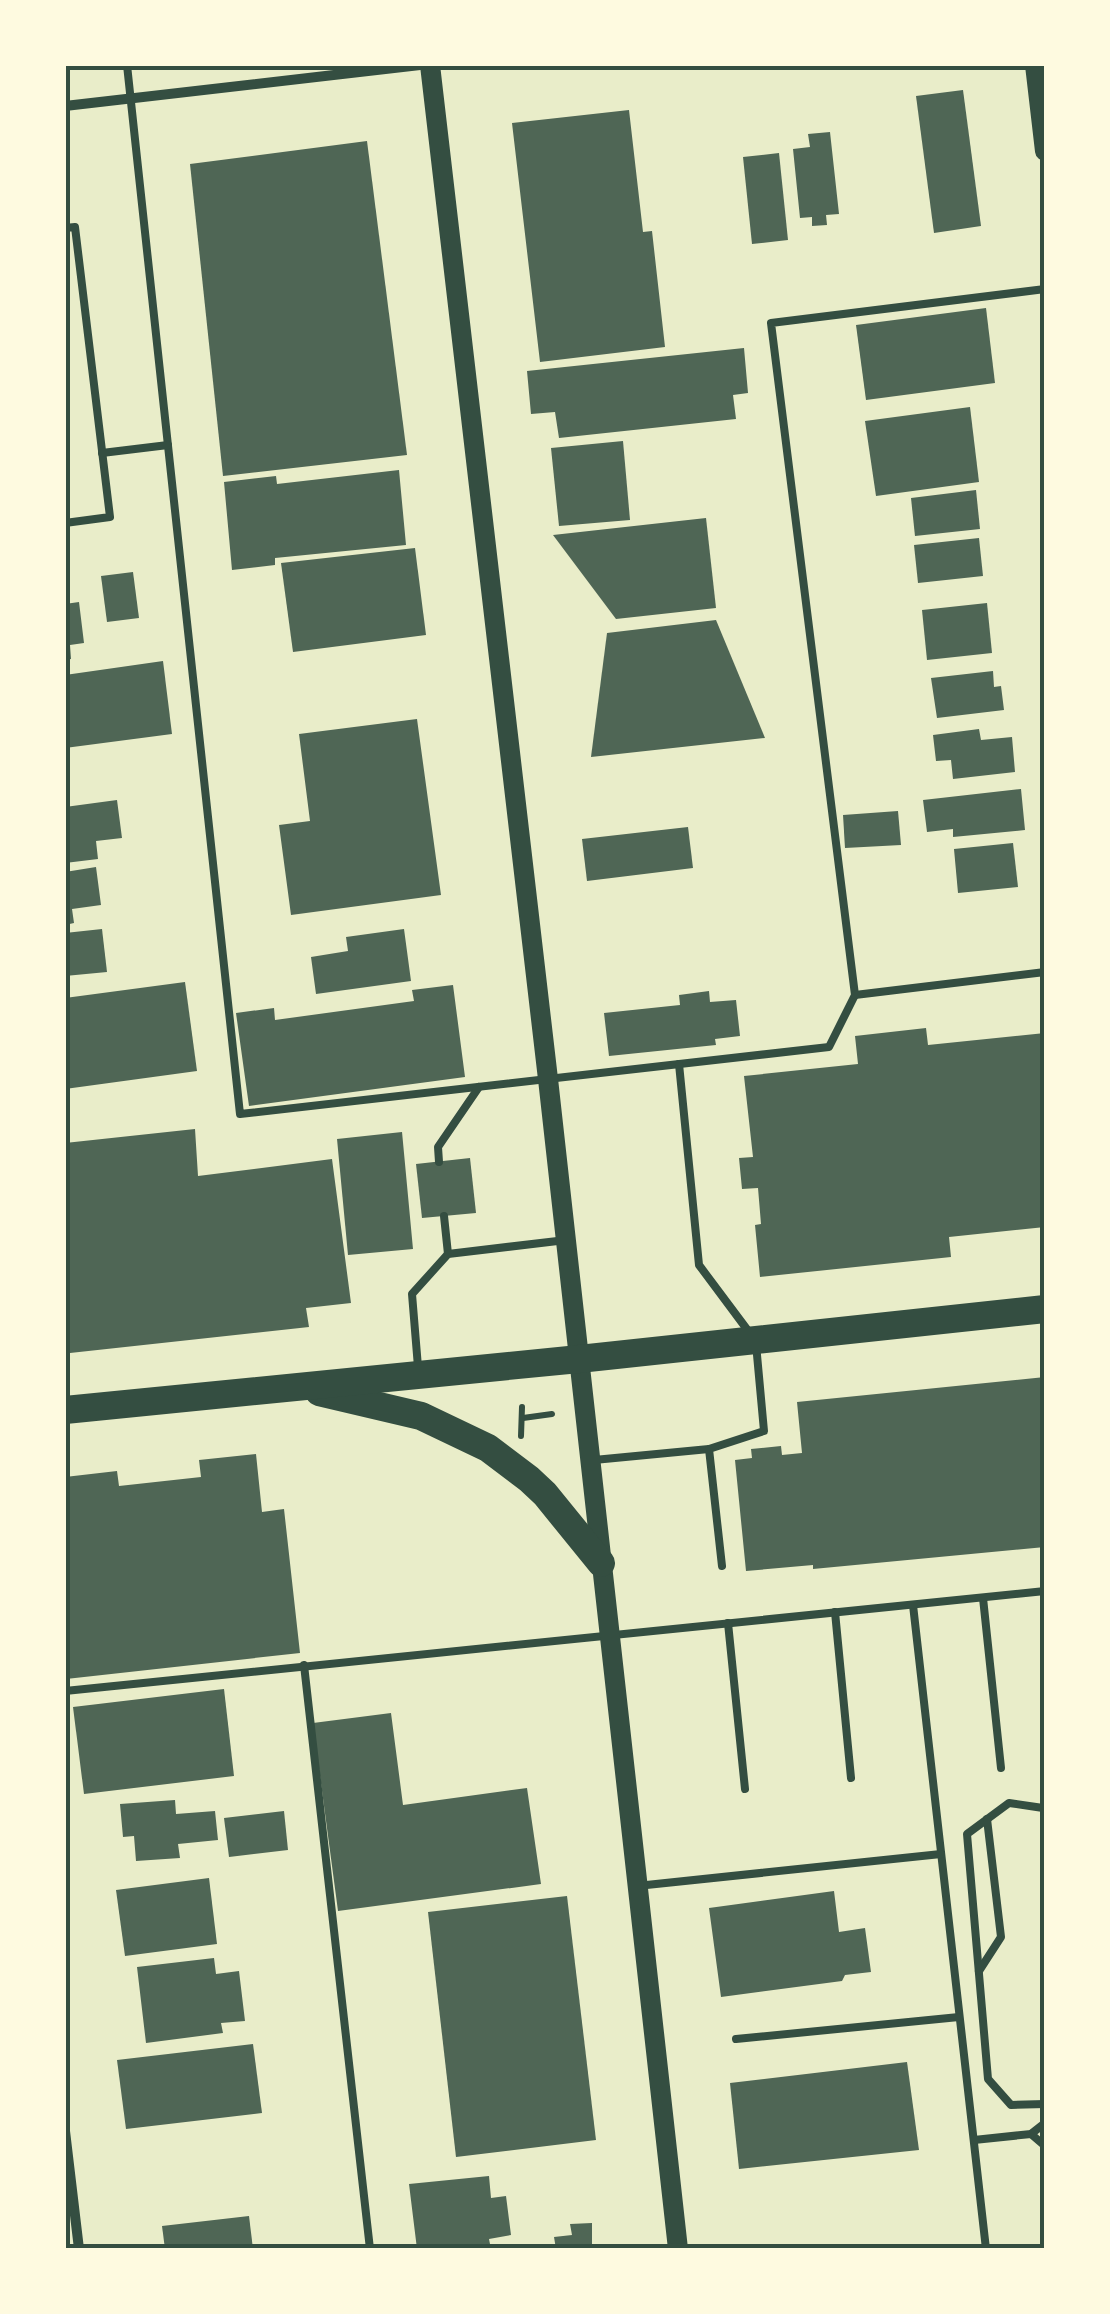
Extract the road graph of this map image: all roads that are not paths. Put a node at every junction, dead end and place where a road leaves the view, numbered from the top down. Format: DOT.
graph roads {
  1 [pos="127,65"];
  2 [pos="420,65"];
  3 [pos="430,65"];
  4 [pos="1035,65"];
  5 [pos="130,98"];
  6 [pos="65,106"];
  7 [pos="1045,150"];
  8 [pos="65,228"];
  9 [pos="1045,290"];
  10 [pos="168,444"];
  11 [pos="102,453"];
  12 [pos="65,523"];
  13 [pos="1045,972"];
  14 [pos="855,995"];
  15 [pos="680,1064"];
  16 [pos="548,1079"];
  17 [pos="479,1088"];
  18 [pos="439,1162"];
  19 [pos="444,1216"];
  20 [pos="566,1240"];
  21 [pos="448,1254"];
  22 [pos="1045,1309"];
  23 [pos="755,1340"];
  24 [pos="578,1359"];
  25 [pos="419,1374"];
  26 [pos="298,1386"];
  27 [pos="65,1410"];
  28 [pos="708,1449"];
  29 [pos="590,1460"];
  30 [pos="601,1564"];
  31 [pos="722,1566"];
  32 [pos="1045,1591"];
  33 [pos="982,1598"];
  34 [pos="913,1605"];
  35 [pos="835,1612"];
  36 [pos="728,1623"];
  37 [pos="608,1634"];
  38 [pos="304,1665"];
  39 [pos="65,1690"];
  40 [pos="1001,1768"];
  41 [pos="852,1778"];
  42 [pos="746,1789"];
  43 [pos="1045,1811"];
  44 [pos="987,1818"];
  45 [pos="941,1854"];
  46 [pos="637,1886"];
  47 [pos="978,1971"];
  48 [pos="959,2016"];
  49 [pos="736,2039"];
  50 [pos="1045,2104"];
  51 [pos="1045,2122"];
  52 [pos="65,2131"];
  53 [pos="1031,2134"];
  54 [pos="974,2140"];
  55 [pos="1045,2146"];
  56 [pos="79,2249"];
  57 [pos="370,2249"];
  58 [pos="678,2249"];
  59 [pos="986,2249"];
  1 -- 5 [label="lane"];
  2 -- 5 [label="street"];
  3 -- 16 [label="main road"];
  4 -- 7 [label="main road"];
  5 -- 6 [label="street"];
  5 -- 10 [label="lane"];
  8 -- 11 [label="lane"];
  9 -- 14 [label="lane"];
  10 -- 11 [label="lane"];
  10 -- 17 [label="lane"];
  11 -- 12 [label="lane"];
  13 -- 14 [label="lane"];
  14 -- 15 [label="lane"];
  15 -- 16 [label="lane"];
  15 -- 23 [label="lane"];
  16 -- 17 [label="lane"];
  16 -- 20 [label="main road"];
  17 -- 18 [label="lane"];
  19 -- 21 [label="lane"];
  20 -- 21 [label="lane"];
  20 -- 24 [label="main road"];
  21 -- 25 [label="lane"];
  22 -- 23 [label="highway"];
  23 -- 24 [label="highway"];
  23 -- 28 [label="lane"];
  24 -- 25 [label="highway"];
  24 -- 29 [label="main road"];
  25 -- 26 [label="highway"];
  26 -- 27 [label="highway"];
  26 -- 30 [label="highway"];
  28 -- 29 [label="lane"];
  28 -- 31 [label="lane"];
  29 -- 30 [label="main road"];
  30 -- 37 [label="main road"];
  32 -- 33 [label="lane"];
  33 -- 34 [label="lane"];
  33 -- 40 [label="lane"];
  34 -- 35 [label="lane"];
  34 -- 45 [label="lane"];
  35 -- 36 [label="lane"];
  35 -- 41 [label="lane"];
  36 -- 37 [label="lane"];
  36 -- 42 [label="lane"];
  37 -- 38 [label="lane"];
  37 -- 46 [label="main road"];
  38 -- 39 [label="lane"];
  38 -- 57 [label="lane"];
  43 -- 44 [label="lane"];
  44 -- 47 [label="lane"];
  44 -- 47 [label="lane"];
  45 -- 46 [label="lane"];
  45 -- 48 [label="lane"];
  46 -- 58 [label="main road"];
  47 -- 50 [label="lane"];
  48 -- 49 [label="lane"];
  48 -- 54 [label="lane"];
  51 -- 53 [label="lane"];
  52 -- 56 [label="street"];
  53 -- 54 [label="lane"];
  53 -- 55 [label="lane"];
  54 -- 59 [label="lane"];
}
